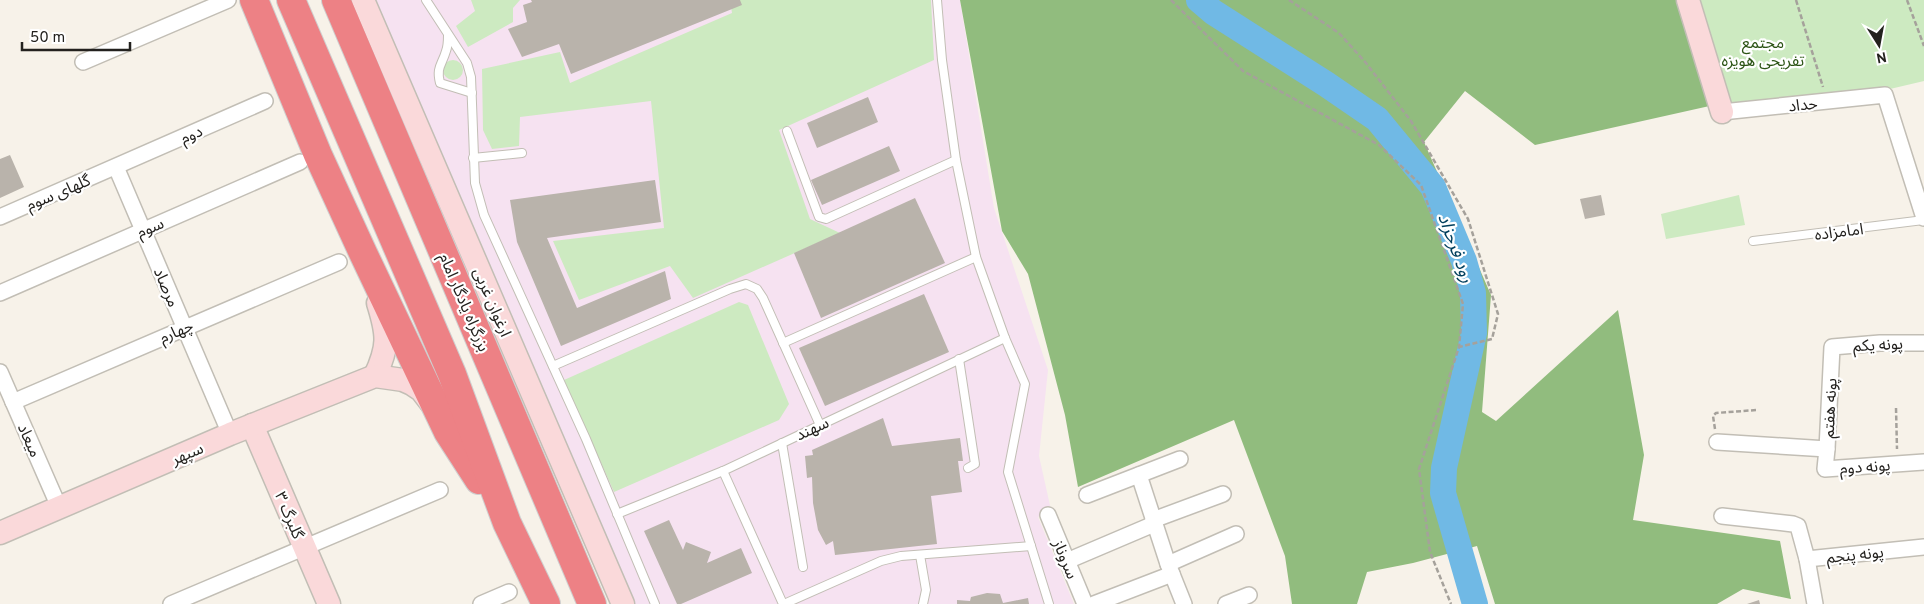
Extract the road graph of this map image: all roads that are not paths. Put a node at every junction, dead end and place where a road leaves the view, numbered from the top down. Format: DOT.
graph roads {
  1 [pos="228,0"];
  2 [pos="254,0"];
  3 [pos="291,0"];
  4 [pos="336,0"];
  5 [pos="363,0"];
  6 [pos="426,0"];
  7 [pos="937,0"];
  8 [pos="1688,0"];
  9 [pos="448,35"];
  10 [pos="83,62"];
  11 [pos="472,93"];
  12 [pos="265,101"];
  13 [pos="1722,112"];
  14 [pos="787,131"];
  15 [pos="522,153"];
  16 [pos="473,158"];
  17 [pos="956,160"];
  18 [pos="300,162"];
  19 [pos="116,167"];
  20 [pos="0,217"];
  21 [pos="1924,219"];
  22 [pos="143,230"];
  23 [pos="1753,241"];
  24 [pos="976,257"];
  25 [pos="351,258"];
  26 [pos="0,292"];
  27 [pos="185,327"];
  28 [pos="1006,338"];
  29 [pos="783,343"];
  30 [pos="1924,343"];
  31 [pos="1832,347"];
  32 [pos="959,359"];
  33 [pos="553,366"];
  34 [pos="0,372"];
  35 [pos="375,376"];
  36 [pos="13,402"];
  37 [pos="252,425"];
  38 [pos="820,425"];
  39 [pos="448,432"];
  40 [pos="230,434"];
  41 [pos="1717,442"];
  42 [pos="782,443"];
  43 [pos="1827,449"];
  44 [pos="1180,459"];
  45 [pos="1924,462"];
  46 [pos="968,468"];
  47 [pos="723,471"];
  48 [pos="1139,475"];
  49 [pos="440,490"];
  50 [pos="1223,494"];
  51 [pos="1088,495"];
  52 [pos="59,507"];
  53 [pos="617,514"];
  54 [pos="1048,515"];
  55 [pos="1722,516"];
  56 [pos="1154,522"];
  57 [pos="507,523"];
  58 [pos="0,532"];
  59 [pos="1236,534"];
  60 [pos="1032,546"];
  61 [pos="304,548"];
  62 [pos="1924,548"];
  63 [pos="920,555"];
  64 [pos="1807,559"];
  65 [pos="1067,561"];
  66 [pos="803,567"];
  67 [pos="1170,569"];
  68 [pos="509,592"];
  69 [pos="1248,595"];
  70 [pos="171,604"];
  71 [pos="329,604"];
  72 [pos="481,604"];
  73 [pos="546,604"];
  74 [pos="592,604"];
  75 [pos="623,604"];
  76 [pos="655,604"];
  77 [pos="783,604"];
  78 [pos="923,604"];
  79 [pos="1049,604"];
  80 [pos="1085,604"];
  81 [pos="1094,604"];
  82 [pos="1184,604"];
  83 [pos="1226,604"];
  84 [pos="1815,604"];
  1 -- 10 [label="street"];
  2 -- 25 [label="highway"];
  3 -- 57 [label="highway"];
  4 -- 74 [label="highway, بزرگراه یادگار امام"];
  5 -- 75 [label="street, ارغوان غربی"];
  6 -- 9 [label="lane"];
  7 -- 17 [label="lane"];
  8 -- 13 [label="street"];
  9 -- 11 [label="lane"];
  9 -- 11 [label="lane"];
  11 -- 16 [label="lane"];
  12 -- 19 [label="street, دوم"];
  13 -- 21 [label="street, حداد"];
  14 -- 17 [label="lane"];
  15 -- 16 [label="lane"];
  16 -- 33 [label="lane"];
  17 -- 24 [label="lane"];
  18 -- 22 [label="street, سوم"];
  19 -- 20 [label="street, گلهای سوم"];
  19 -- 22 [label="street, مرصاد"];
  21 -- 23 [label="lane, امامزاده"];
  22 -- 26 [label="street, سوم"];
  22 -- 27 [label="street, مرصاد"];
  24 -- 28 [label="lane"];
  24 -- 29 [label="lane"];
  25 -- 27 [label="street, چهارم"];
  25 -- 35 [label="street"];
  25 -- 39 [label="highway"];
  27 -- 36 [label="street, چهارم"];
  27 -- 40 [label="street, مرصاد"];
  28 -- 32 [label="lane, سهند"];
  28 -- 60 [label="lane"];
  29 -- 33 [label="lane"];
  29 -- 38 [label="lane"];
  30 -- 31 [label="street, پونه یکم"];
  31 -- 43 [label="street, پونه هفتم"];
  32 -- 38 [label="lane, سهند"];
  32 -- 46 [label="lane"];
  33 -- 53 [label="lane"];
  34 -- 36 [label="street, میعاد"];
  35 -- 37 [label="street, سپهر"];
  35 -- 39 [label="street, سپهر"];
  36 -- 52 [label="street, میعاد"];
  37 -- 40 [label="street, سپهر"];
  37 -- 61 [label="street, گلبرگ ۳"];
  38 -- 42 [label="lane, سهند"];
  39 -- 57 [label="highway"];
  40 -- 52 [label="street, سپهر"];
  41 -- 43 [label="street, پونه هفتم"];
  42 -- 47 [label="lane, سهند"];
  42 -- 66 [label="lane"];
  43 -- 45 [label="street, پونه دوم"];
  44 -- 48 [label="street"];
  47 -- 53 [label="lane, سهند"];
  47 -- 77 [label="lane"];
  48 -- 51 [label="street"];
  48 -- 56 [label="street"];
  49 -- 61 [label="street"];
  50 -- 56 [label="street"];
  52 -- 58 [label="street, سپهر"];
  53 -- 76 [label="lane"];
  54 -- 65 [label="street, سروناز"];
  55 -- 64 [label="street, پونه پنجم"];
  56 -- 65 [label="street"];
  56 -- 67 [label="street"];
  57 -- 73 [label="highway"];
  59 -- 67 [label="street"];
  60 -- 63 [label="lane"];
  60 -- 79 [label="lane"];
  61 -- 70 [label="street"];
  61 -- 71 [label="street, گلبرگ ۳"];
  62 -- 64 [label="street, پونه پنجم"];
  63 -- 77 [label="lane"];
  63 -- 78 [label="lane"];
  64 -- 84 [label="street"];
  65 -- 80 [label="street, سروناز"];
  67 -- 81 [label="street"];
  67 -- 82 [label="street"];
  68 -- 72 [label="street"];
  69 -- 83 [label="street"];
}
